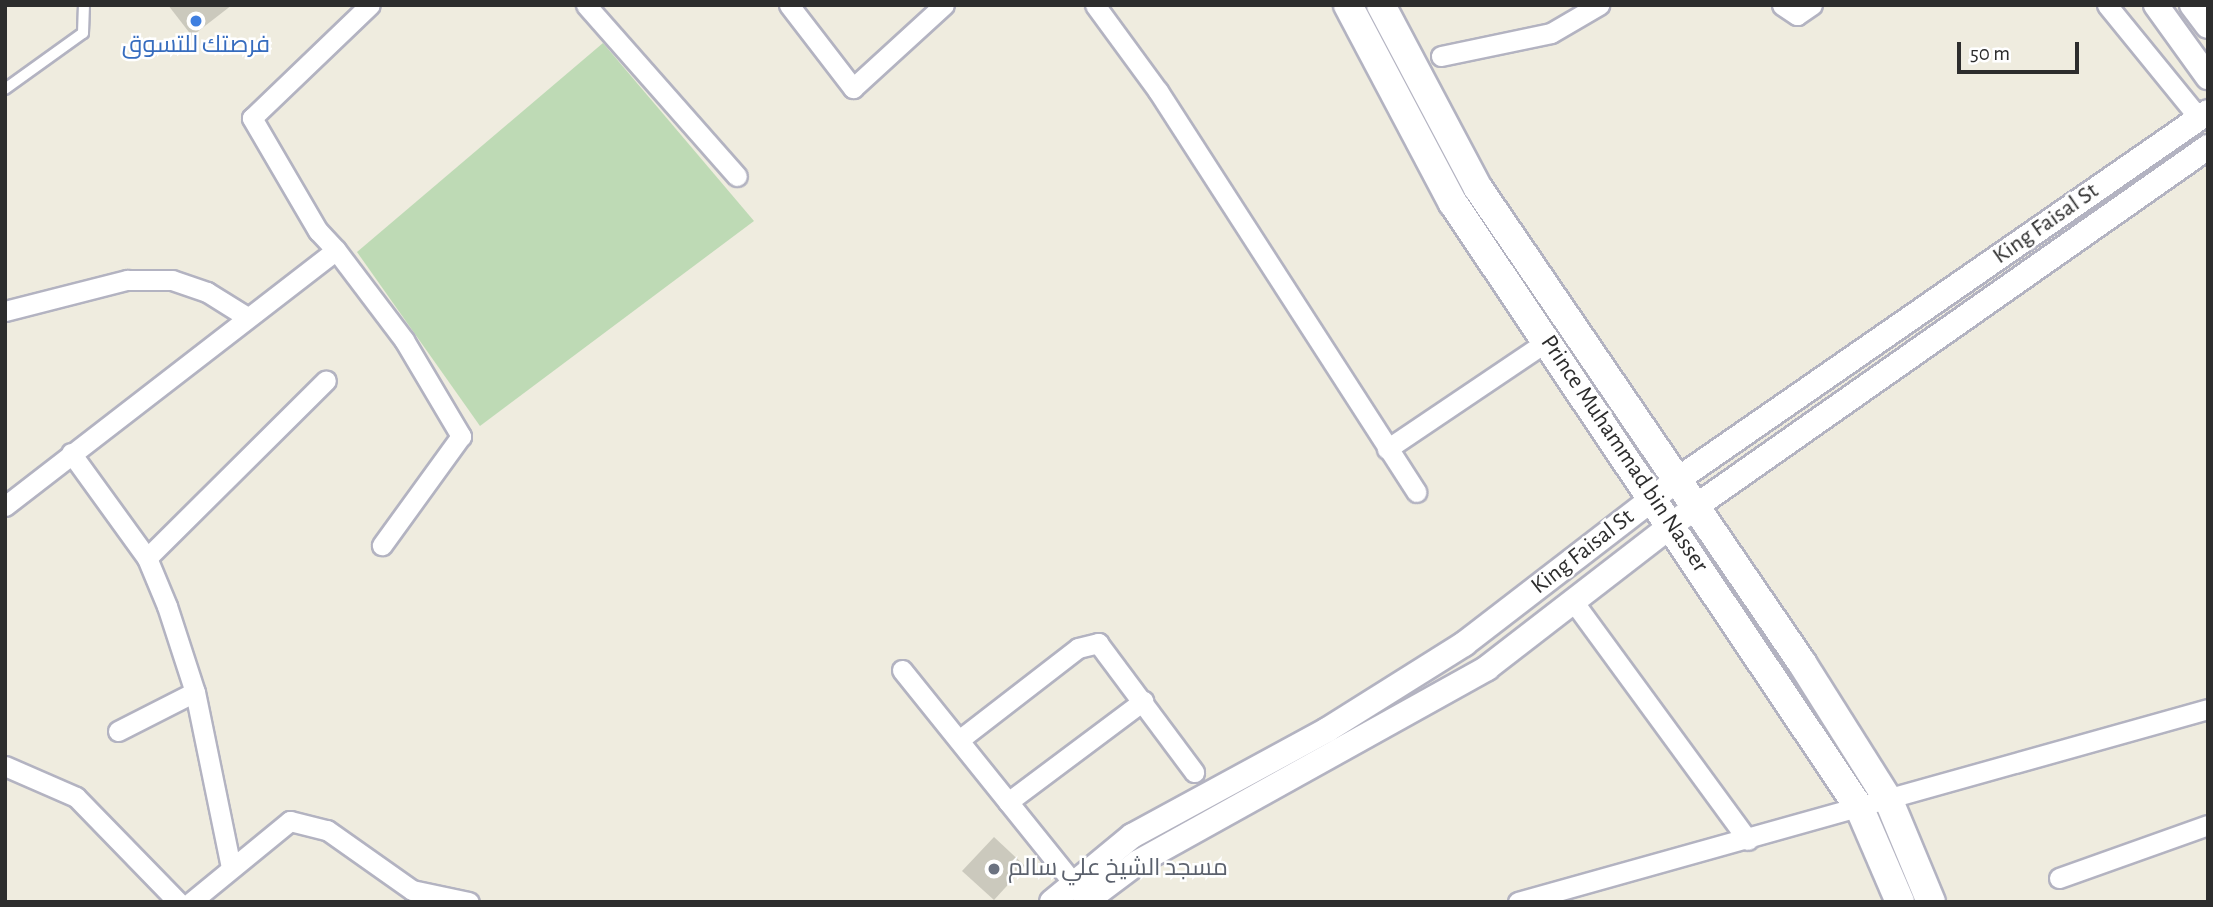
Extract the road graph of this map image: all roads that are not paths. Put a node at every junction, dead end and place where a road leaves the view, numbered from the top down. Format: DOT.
graph roads {
  1 [pos="84,5"];
  2 [pos="370,5"];
  3 [pos="586,5"];
  4 [pos="789,5"];
  5 [pos="944,5"];
  6 [pos="1095,5"];
  7 [pos="1348,5"];
  8 [pos="1381,5"];
  9 [pos="1600,5"];
  10 [pos="1782,5"];
  11 [pos="1812,5"];
  12 [pos="2107,5"];
  13 [pos="2156,5"];
  14 [pos="2192,5"];
  15 [pos="2208,26"];
  16 [pos="1441,56"];
  17 [pos="2208,77"];
  18 [pos="5,89"];
  19 [pos="2204,115"];
  20 [pos="2208,147"];
  21 [pos="737,176"];
  22 [pos="335,250"];
  23 [pos="5,311"];
  24 [pos="247,317"];
  25 [pos="1547,341"];
  26 [pos="326,380"];
  27 [pos="1387,449"];
  28 [pos="71,453"];
  29 [pos="1677,480"];
  30 [pos="1416,492"];
  31 [pos="1654,497"];
  32 [pos="5,506"];
  33 [pos="1696,507"];
  34 [pos="1672,525"];
  35 [pos="382,545"];
  36 [pos="147,558"];
  37 [pos="1573,601"];
  38 [pos="902,670"];
  39 [pos="195,692"];
  40 [pos="1143,701"];
  41 [pos="2208,709"];
  42 [pos="118,731"];
  43 [pos="959,740"];
  44 [pos="5,765"];
  45 [pos="1194,772"];
  46 [pos="1008,802"];
  47 [pos="1889,802"];
  48 [pos="1860,809"];
  49 [pos="2208,825"];
  50 [pos="1748,839"];
  51 [pos="232,867"];
  52 [pos="2059,878"];
  53 [pos="1079,892"];
  54 [pos="178,902"];
  55 [pos="191,902"];
  56 [pos="469,902"];
  57 [pos="1052,902"];
  58 [pos="1518,902"];
  59 [pos="1900,902"];
  60 [pos="1931,902"];
  1 -- 18 [label="lane"];
  2 -- 22 [label="street"];
  3 -- 21 [label="street"];
  4 -- 5 [label="street"];
  6 -- 27 [label="street"];
  7 -- 25 [label="main road, Prince Muhammad bin Nasser"];
  8 -- 29 [label="main road, Prince Muhammad bin Nasser"];
  9 -- 16 [label="street"];
  10 -- 11 [label="street"];
  12 -- 19 [label="street"];
  13 -- 17 [label="street"];
  14 -- 15 [label="street"];
  19 -- 29 [label="street, King Faisal St"];
  20 -- 33 [label="street, King Faisal St"];
  22 -- 24 [label="street"];
  22 -- 35 [label="street"];
  23 -- 24 [label="street"];
  24 -- 28 [label="street"];
  25 -- 27 [label="street"];
  25 -- 31 [label="main road, Prince Muhammad bin Nasser"];
  26 -- 36 [label="street"];
  27 -- 30 [label="street"];
  28 -- 32 [label="street"];
  28 -- 36 [label="street"];
  29 -- 31 [label="street, King Faisal St"];
  29 -- 33 [label="main road, Prince Muhammad bin Nasser"];
  31 -- 34 [label="main road, Prince Muhammad bin Nasser"];
  31 -- 53 [label="street, King Faisal St"];
  33 -- 34 [label="street, King Faisal St"];
  33 -- 47 [label="main road, Prince Muhammad bin Nasser"];
  34 -- 37 [label="street, King Faisal St"];
  34 -- 48 [label="main road, Prince Muhammad bin Nasser"];
  36 -- 39 [label="street"];
  37 -- 50 [label="street"];
  37 -- 53 [label="street, King Faisal St"];
  38 -- 43 [label="street"];
  39 -- 42 [label="street"];
  39 -- 51 [label="street"];
  40 -- 43 [label="street"];
  40 -- 45 [label="street"];
  40 -- 46 [label="street"];
  41 -- 47 [label="street"];
  43 -- 46 [label="street"];
  44 -- 54 [label="street"];
  46 -- 53 [label="street"];
  47 -- 48 [label="street"];
  47 -- 60 [label="main road, Prince Muhammad bin Nasser"];
  48 -- 50 [label="street"];
  48 -- 59 [label="main road, Prince Muhammad bin Nasser"];
  49 -- 52 [label="street"];
  50 -- 58 [label="street"];
  51 -- 55 [label="street"];
  51 -- 56 [label="street"];
  53 -- 57 [label="street, King Faisal St"];
}
